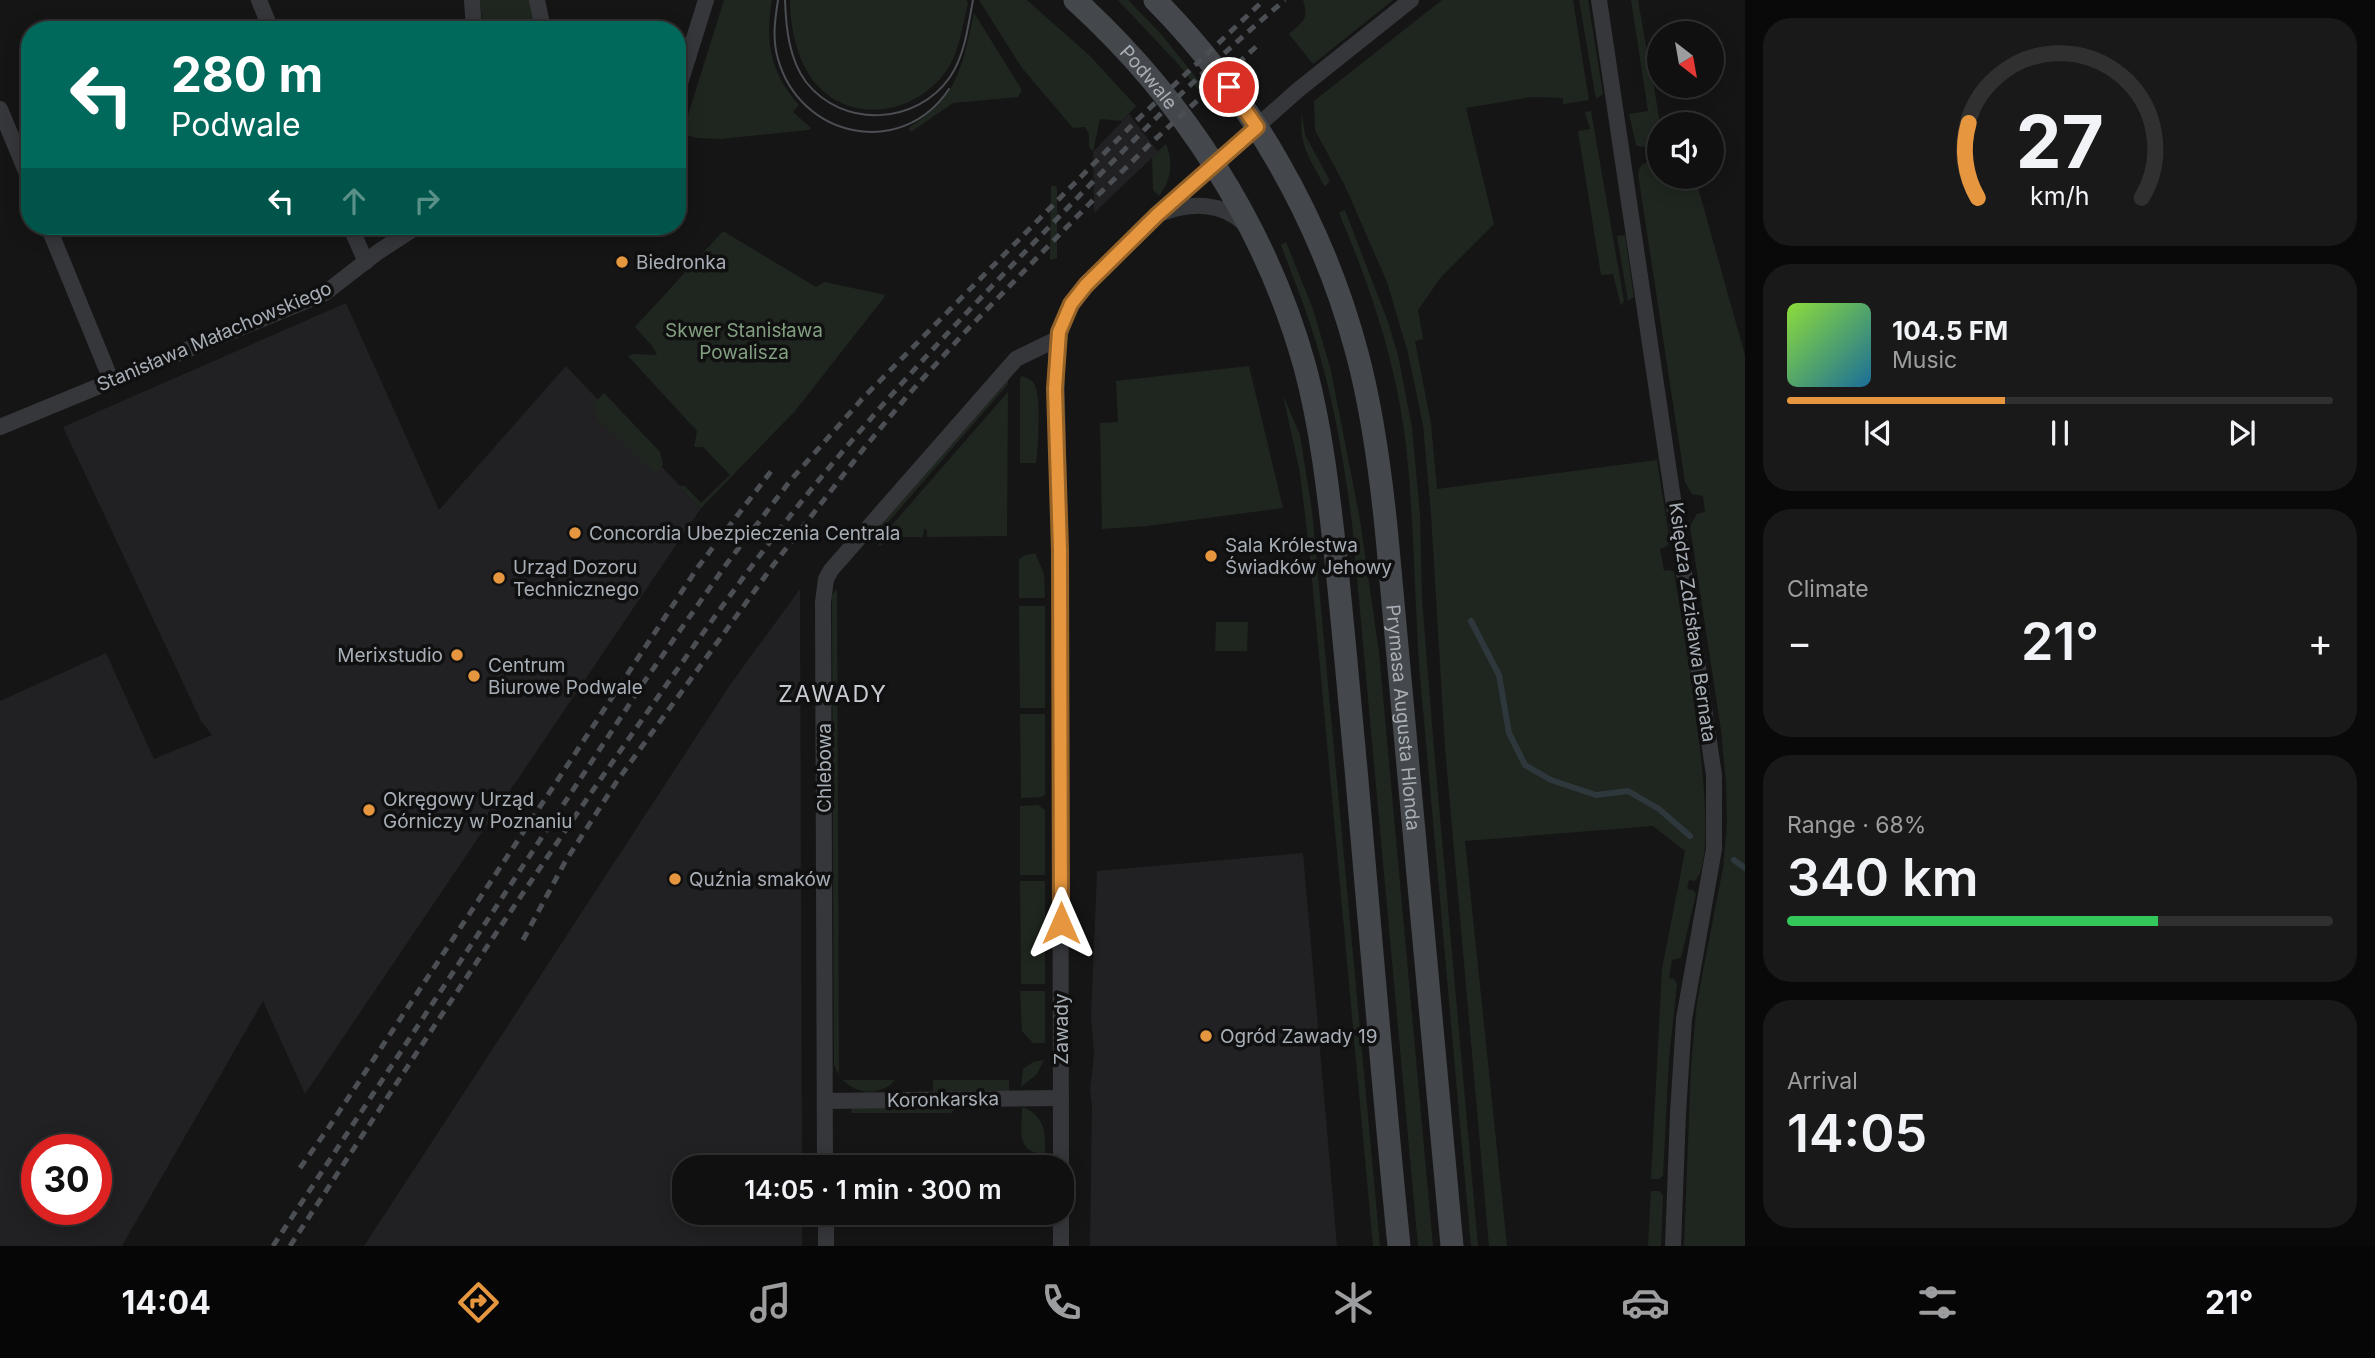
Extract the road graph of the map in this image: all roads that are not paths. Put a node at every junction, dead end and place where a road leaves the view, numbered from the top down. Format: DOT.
graph roads {
  1 [pos="259,0"];
  2 [pos="472,0"];
  3 [pos="537,0"];
  4 [pos="706,0"];
  5 [pos="1074,0"];
  6 [pos="1155,0"];
  7 [pos="1411,0"];
  8 [pos="1599,0"];
  9 [pos="267,21"];
  10 [pos="473,21"];
  11 [pos="542,21"];
  12 [pos="686,64"];
  13 [pos="0,108"];
  14 [pos="1257,127"];
  15 [pos="21,159"];
  16 [pos="1214,164"];
  17 [pos="1157,215"];
  18 [pos="52,235"];
  19 [pos="354,235"];
  20 [pos="403,235"];
  21 [pos="1257,239"];
  22 [pos="366,262"];
  23 [pos="1057,340"];
  24 [pos="111,380"];
  25 [pos="0,427"];
  26 [pos="1061,1097"];
  27 [pos="825,1101"];
  28 [pos="825,1155"];
  29 [pos="1061,1155"];
  30 [pos="825,1225"];
  31 [pos="1061,1225"];
  32 [pos="826,1246"];
  33 [pos="1060,1246"];
  34 [pos="1399,1246"];
  35 [pos="1452,1246"];
  36 [pos="1673,1246"];
  1 -- 9 [label="street"];
  2 -- 10 [label="street"];
  3 -- 11 [label="street"];
  4 -- 12 [label="street"];
  5 -- 16 [label="main road, Podwale"];
  6 -- 14 [label="main road"];
  7 -- 14 [label="street, Zawady"];
  8 -- 36 [label="street, Księdza Zdzisława Bernata"];
  13 -- 15 [label="street"];
  14 -- 16 [label="street, Zawady"];
  14 -- 35 [label="main road, Prymasa Augusta Hlonda"];
  16 -- 17 [label="street, Zawady"];
  16 -- 21 [label="main road"];
  17 -- 21 [label="street, Zawady"];
  17 -- 23 [label="street, Zawady"];
  18 -- 24 [label="street"];
  19 -- 22 [label="street"];
  20 -- 22 [label="street, Stanisława Małachowskiego"];
  21 -- 34 [label="main road"];
  22 -- 24 [label="street, Stanisława Małachowskiego"];
  23 -- 26 [label="street, Zawady"];
  23 -- 27 [label="street, Chlebowa"];
  24 -- 25 [label="street, Stanisława Małachowskiego"];
  26 -- 27 [label="street, Koronkarska"];
  26 -- 29 [label="street, Zawady"];
  27 -- 28 [label="street, Chlebowa"];
  30 -- 32 [label="street"];
  31 -- 33 [label="street"];
}
